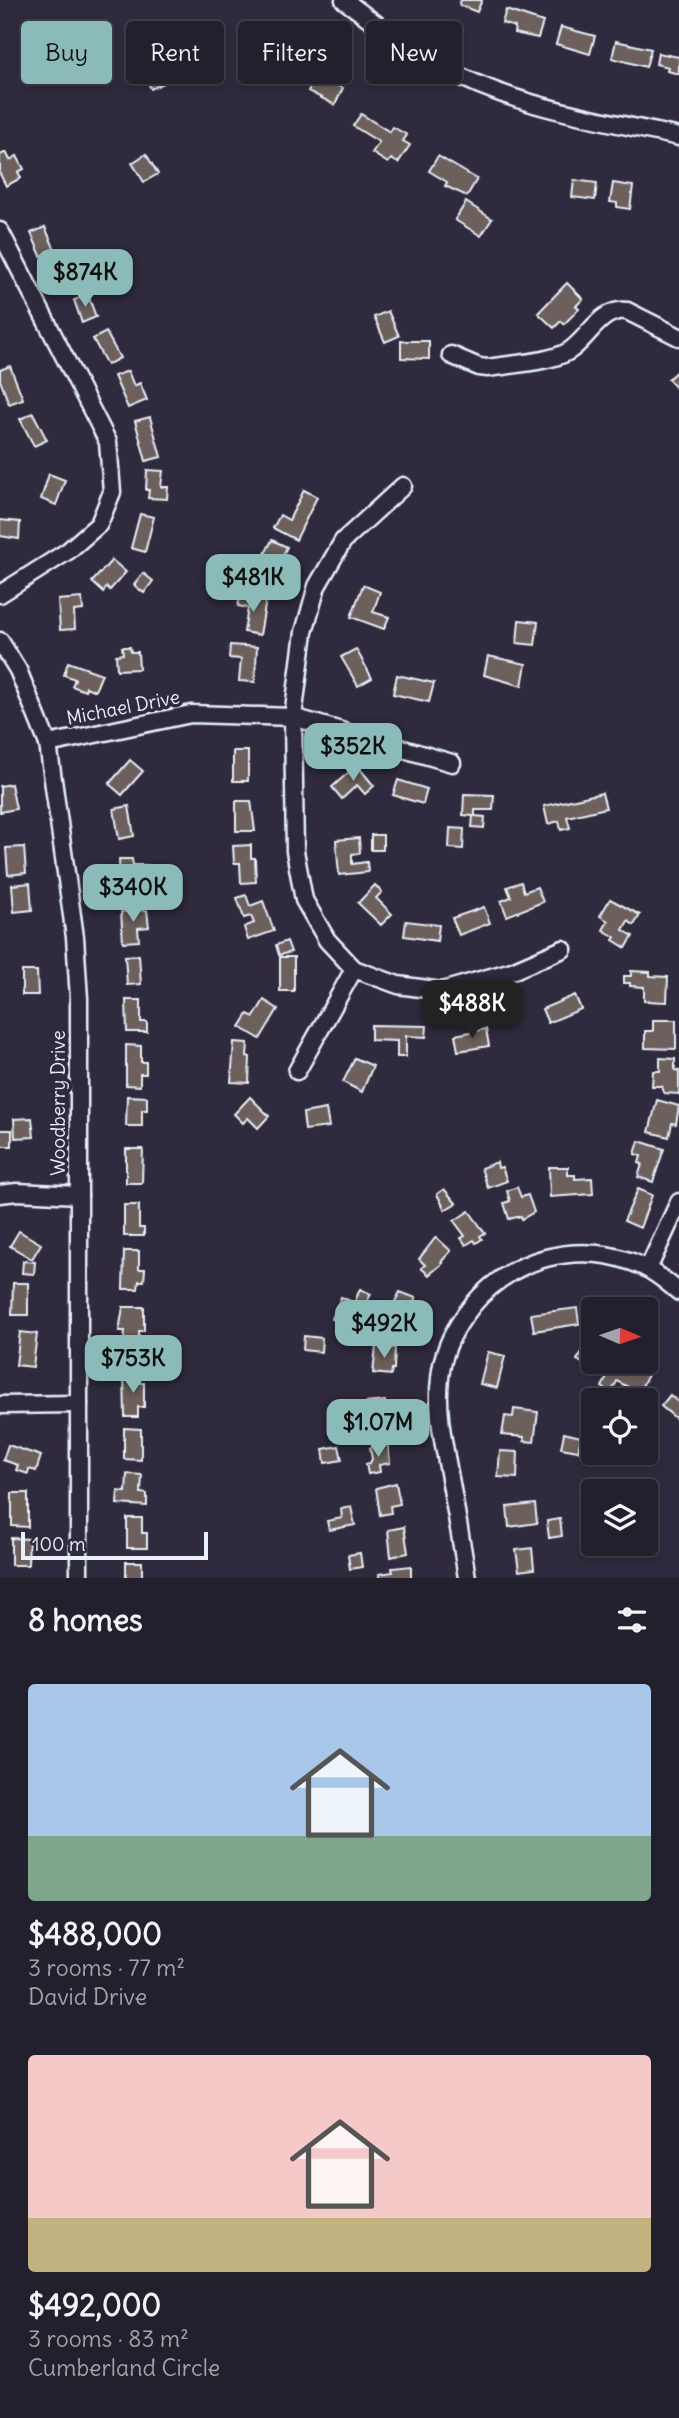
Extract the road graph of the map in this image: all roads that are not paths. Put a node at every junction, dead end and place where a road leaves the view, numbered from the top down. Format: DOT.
graph roads {
  1 [pos="344,0"];
  2 [pos="679,138"];
  3 [pos="0,231"];
  4 [pos="679,337"];
  5 [pos="451,355"];
  6 [pos="404,486"];
  7 [pos="0,594"];
  8 [pos="0,641"];
  9 [pos="293,717"];
  10 [pos="48,744"];
  11 [pos="453,763"];
  12 [pos="563,949"];
  13 [pos="354,970"];
  14 [pos="297,1071"];
  15 [pos="0,1194"];
  16 [pos="79,1195"];
  17 [pos="679,1202"];
  18 [pos="648,1269"];
  19 [pos="679,1292"];
  20 [pos="79,1404"];
  21 [pos="0,1405"];
  22 [pos="79,1578"];
  23 [pos="467,1578"];
  1 -- 2 [label="street"];
  3 -- 7 [label="street"];
  4 -- 5 [label="street"];
  6 -- 9 [label="street"];
  8 -- 10 [label="street, Woodberry Drive"];
  9 -- 10 [label="street, Michael Drive"];
  9 -- 11 [label="street, Michael Drive"];
  9 -- 13 [label="street"];
  10 -- 16 [label="street, Woodberry Drive"];
  12 -- 13 [label="street"];
  13 -- 14 [label="street"];
  15 -- 16 [label="street"];
  16 -- 20 [label="street, Woodberry Drive"];
  17 -- 18 [label="street"];
  18 -- 19 [label="street"];
  18 -- 23 [label="street"];
  20 -- 21 [label="street"];
  20 -- 22 [label="street, Woodberry Drive"];
}
